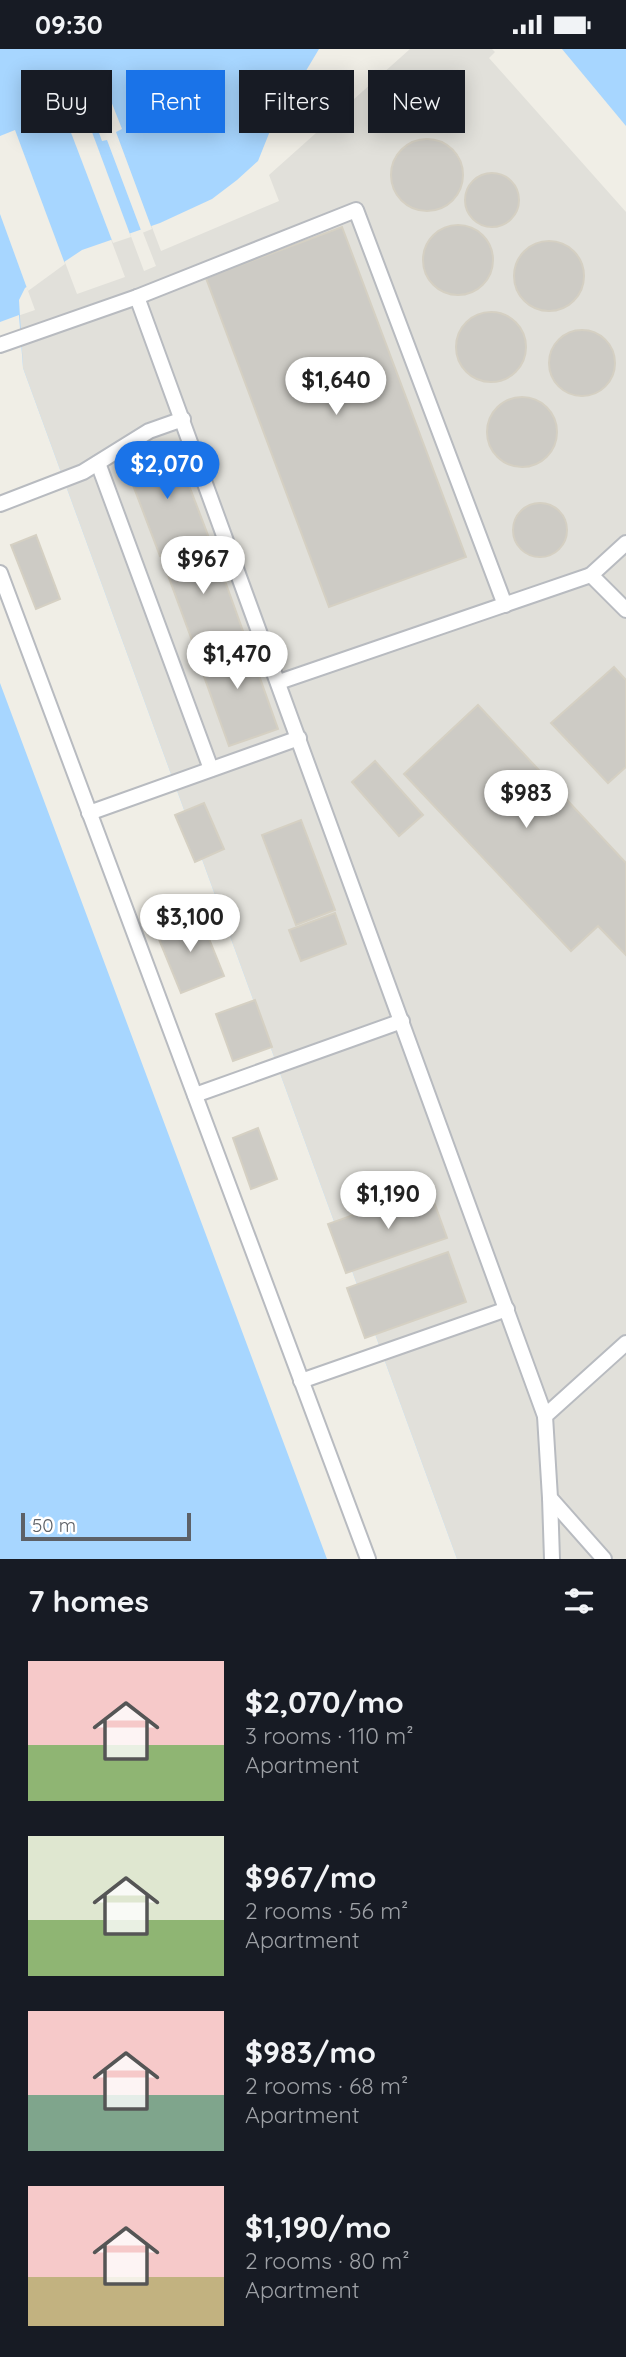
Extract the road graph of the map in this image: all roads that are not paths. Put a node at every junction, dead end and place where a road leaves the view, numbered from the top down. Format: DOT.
graph roads {
  1 [pos="137,297"];
  2 [pos="0,345"];
  3 [pos="183,419"];
  4 [pos="98,463"];
  5 [pos="0,504"];
  6 [pos="626,543"];
  7 [pos="0,573"];
  8 [pos="591,575"];
  9 [pos="505,605"];
  10 [pos="626,610"];
  11 [pos="279,682"];
  12 [pos="299,738"];
  13 [pos="211,769"];
  14 [pos="89,813"];
  15 [pos="402,1021"];
  16 [pos="195,1095"];
  17 [pos="507,1309"];
  18 [pos="626,1343"];
  19 [pos="301,1381"];
  20 [pos="545,1416"];
  21 [pos="550,1498"];
  22 [pos="368,1559"];
  23 [pos="551,1559"];
  24 [pos="604,1559"];
  1 -- 2 [label="lane"];
  1 -- 3 [label="lane"];
  1 -- 9 [label="lane"];
  3 -- 4 [label="lane"];
  3 -- 11 [label="lane"];
  4 -- 5 [label="lane"];
  4 -- 13 [label="lane"];
  6 -- 8 [label="lane"];
  7 -- 14 [label="lane"];
  8 -- 9 [label="lane"];
  8 -- 10 [label="lane"];
  9 -- 11 [label="lane"];
  11 -- 12 [label="lane"];
  12 -- 13 [label="lane"];
  12 -- 15 [label="lane"];
  13 -- 14 [label="lane"];
  14 -- 16 [label="lane"];
  15 -- 16 [label="lane"];
  15 -- 17 [label="lane"];
  16 -- 19 [label="lane"];
  17 -- 19 [label="lane"];
  17 -- 20 [label="lane"];
  18 -- 20 [label="lane"];
  19 -- 22 [label="lane"];
  20 -- 21 [label="lane"];
  21 -- 23 [label="lane"];
  21 -- 24 [label="lane"];
}
